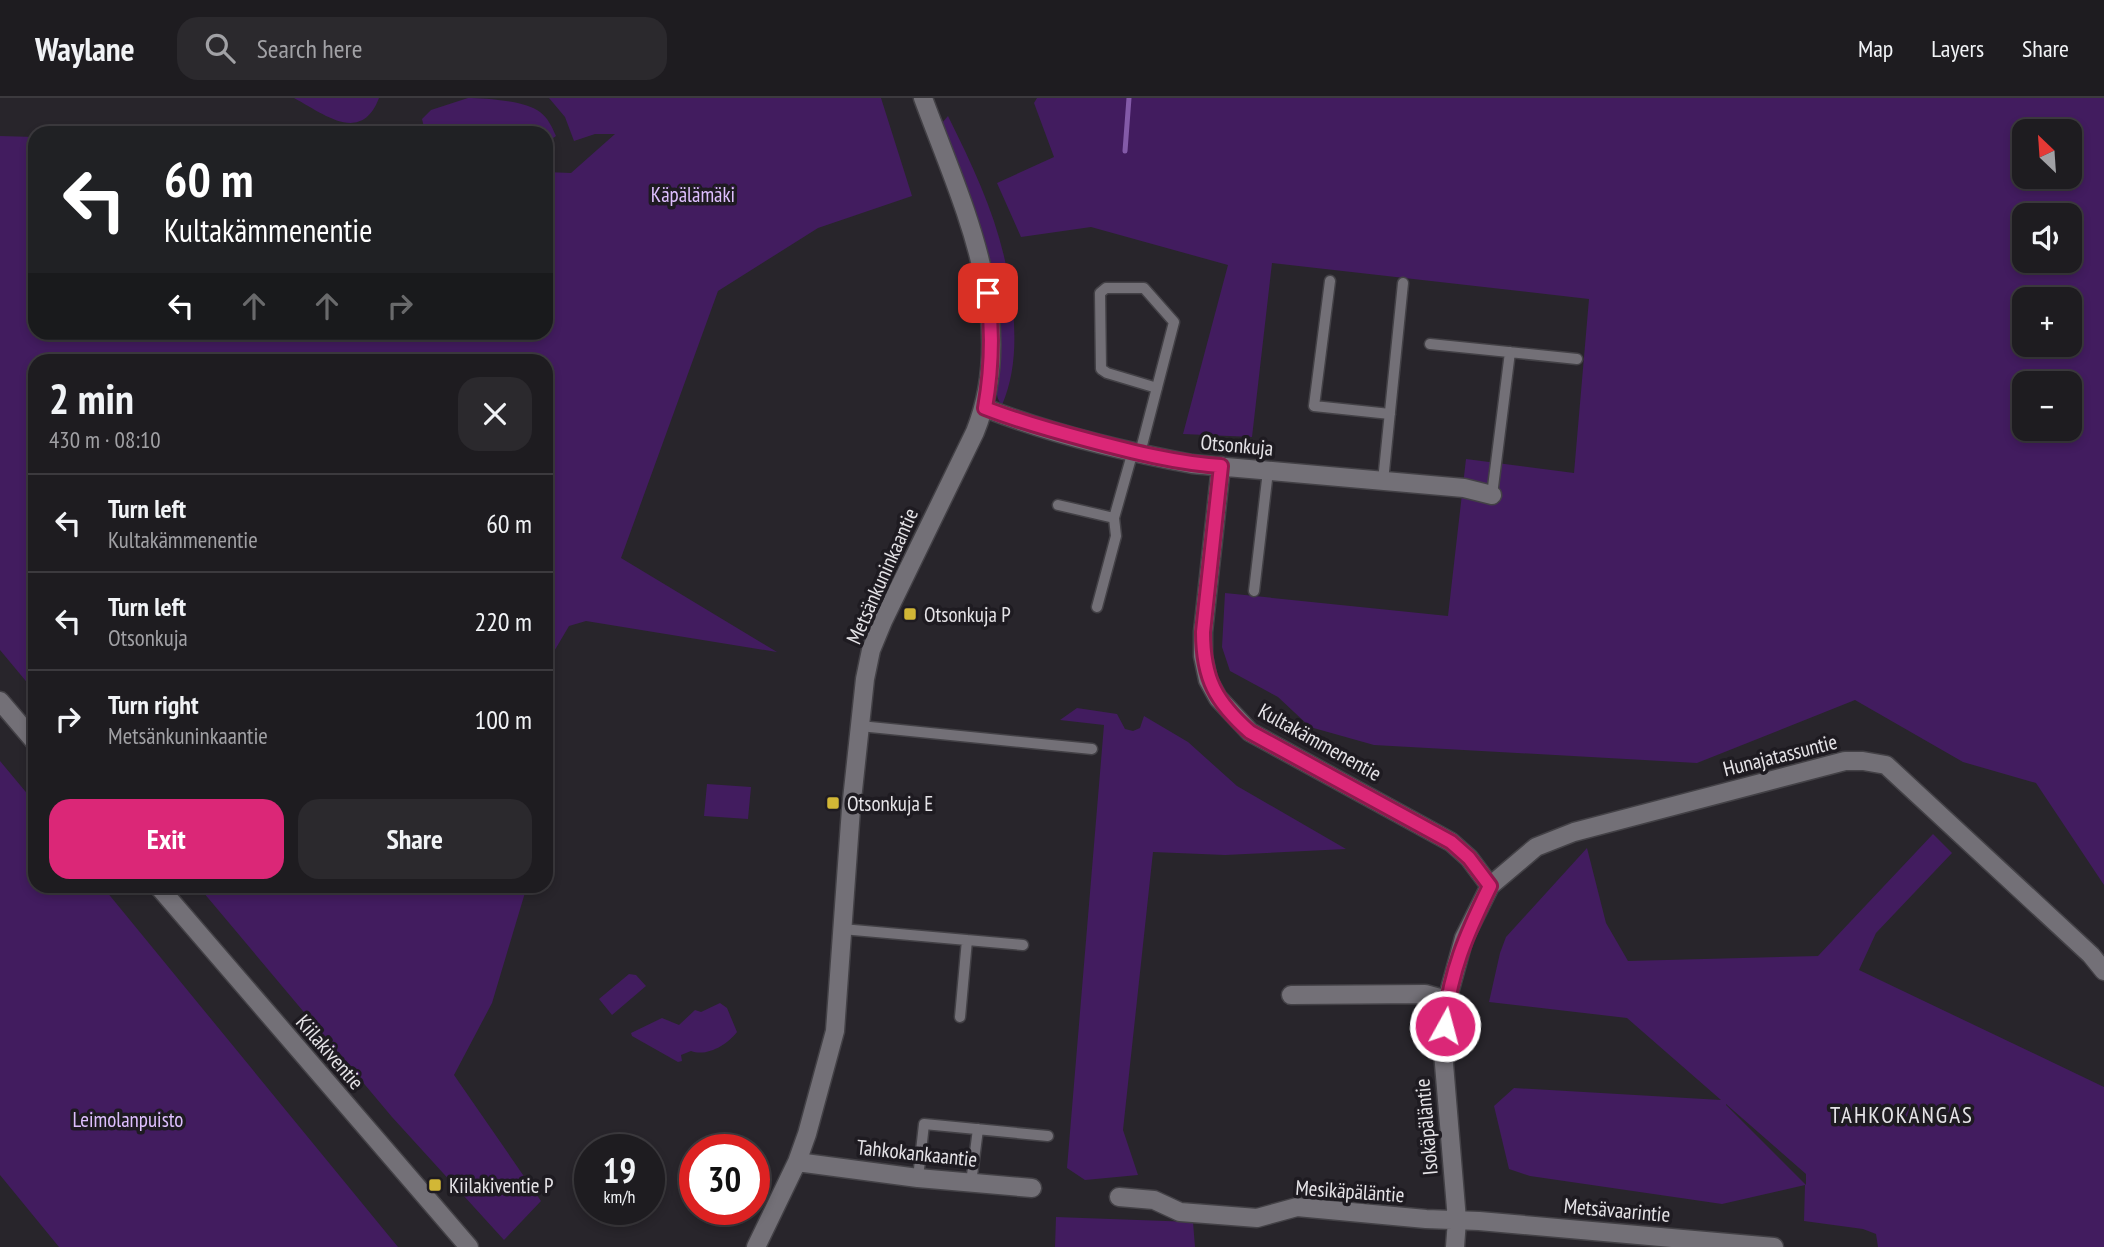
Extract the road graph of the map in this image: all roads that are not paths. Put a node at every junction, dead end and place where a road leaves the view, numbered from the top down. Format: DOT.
graph roads {
  1 [pos="923,98"];
  2 [pos="1330,281"];
  3 [pos="1404,283"];
  4 [pos="1430,344"];
  5 [pos="1510,352"];
  6 [pos="1577,359"];
  7 [pos="1157,388"];
  8 [pos="985,408"];
  9 [pos="1390,414"];
  10 [pos="1137,452"];
  11 [pos="1221,466"];
  12 [pos="1268,471"];
  13 [pos="1382,481"];
  14 [pos="1492,495"];
  15 [pos="1058,505"];
  16 [pos="1114,518"];
  17 [pos="1254,591"];
  18 [pos="1097,607"];
  19 [pos="0,701"];
  20 [pos="860,726"];
  21 [pos="28,734"];
  22 [pos="1092,750"];
  23 [pos="1490,886"];
  24 [pos="164,893"];
  25 [pos="842,929"];
  26 [pos="967,940"];
  27 [pos="1023,945"];
  28 [pos="2104,971"];
  29 [pos="1291,995"];
  30 [pos="1447,1000"];
  31 [pos="960,1017"];
  32 [pos="978,1129"];
  33 [pos="1048,1136"];
  34 [pos="797,1162"];
  35 [pos="918,1178"];
  36 [pos="971,1182"];
  37 [pos="1032,1188"];
  38 [pos="1119,1197"];
  39 [pos="1457,1220"];
  40 [pos="469,1247"];
  41 [pos="756,1247"];
  42 [pos="1455,1247"];
  43 [pos="1774,1247"];
  1 -- 8 [label="street, Metsänkuninkaantie"];
  2 -- 9 [label="lane"];
  3 -- 9 [label="lane"];
  4 -- 5 [label="lane"];
  5 -- 6 [label="lane"];
  5 -- 14 [label="lane"];
  7 -- 7 [label="lane"];
  7 -- 10 [label="lane"];
  8 -- 10 [label="street, Otsonkuja"];
  8 -- 20 [label="street, Metsänkuninkaantie"];
  9 -- 13 [label="lane"];
  10 -- 11 [label="street, Otsonkuja"];
  10 -- 16 [label="lane"];
  11 -- 12 [label="street, Otsonkuja"];
  11 -- 23 [label="street, Kultakämmenentie"];
  12 -- 13 [label="street, Otsonkuja"];
  12 -- 17 [label="lane"];
  13 -- 14 [label="street, Otsonkuja"];
  15 -- 16 [label="lane"];
  16 -- 18 [label="lane"];
  19 -- 21 [label="street"];
  20 -- 22 [label="lane"];
  20 -- 25 [label="street, Metsänkuninkaantie"];
  23 -- 28 [label="street, Hunajatassuntie"];
  23 -- 30 [label="street, Isokäpäläntie"];
  24 -- 40 [label="street, Kiilakiventie"];
  25 -- 26 [label="lane"];
  25 -- 34 [label="street, Metsänkuninkaantie"];
  26 -- 27 [label="lane"];
  26 -- 31 [label="lane"];
  29 -- 30 [label="street"];
  30 -- 39 [label="street, Isokäpäläntie"];
  32 -- 33 [label="lane"];
  32 -- 35 [label="lane"];
  32 -- 36 [label="lane"];
  34 -- 35 [label="street, Tahkokankaantie"];
  34 -- 41 [label="street, Metsänkuninkaantie"];
  35 -- 36 [label="street, Tahkokankaantie"];
  36 -- 37 [label="street, Tahkokankaantie"];
  38 -- 39 [label="street, Mesikäpäläntie"];
  39 -- 42 [label="street, Isokäpäläntie"];
  39 -- 43 [label="street, Metsävaarintie"];
}
